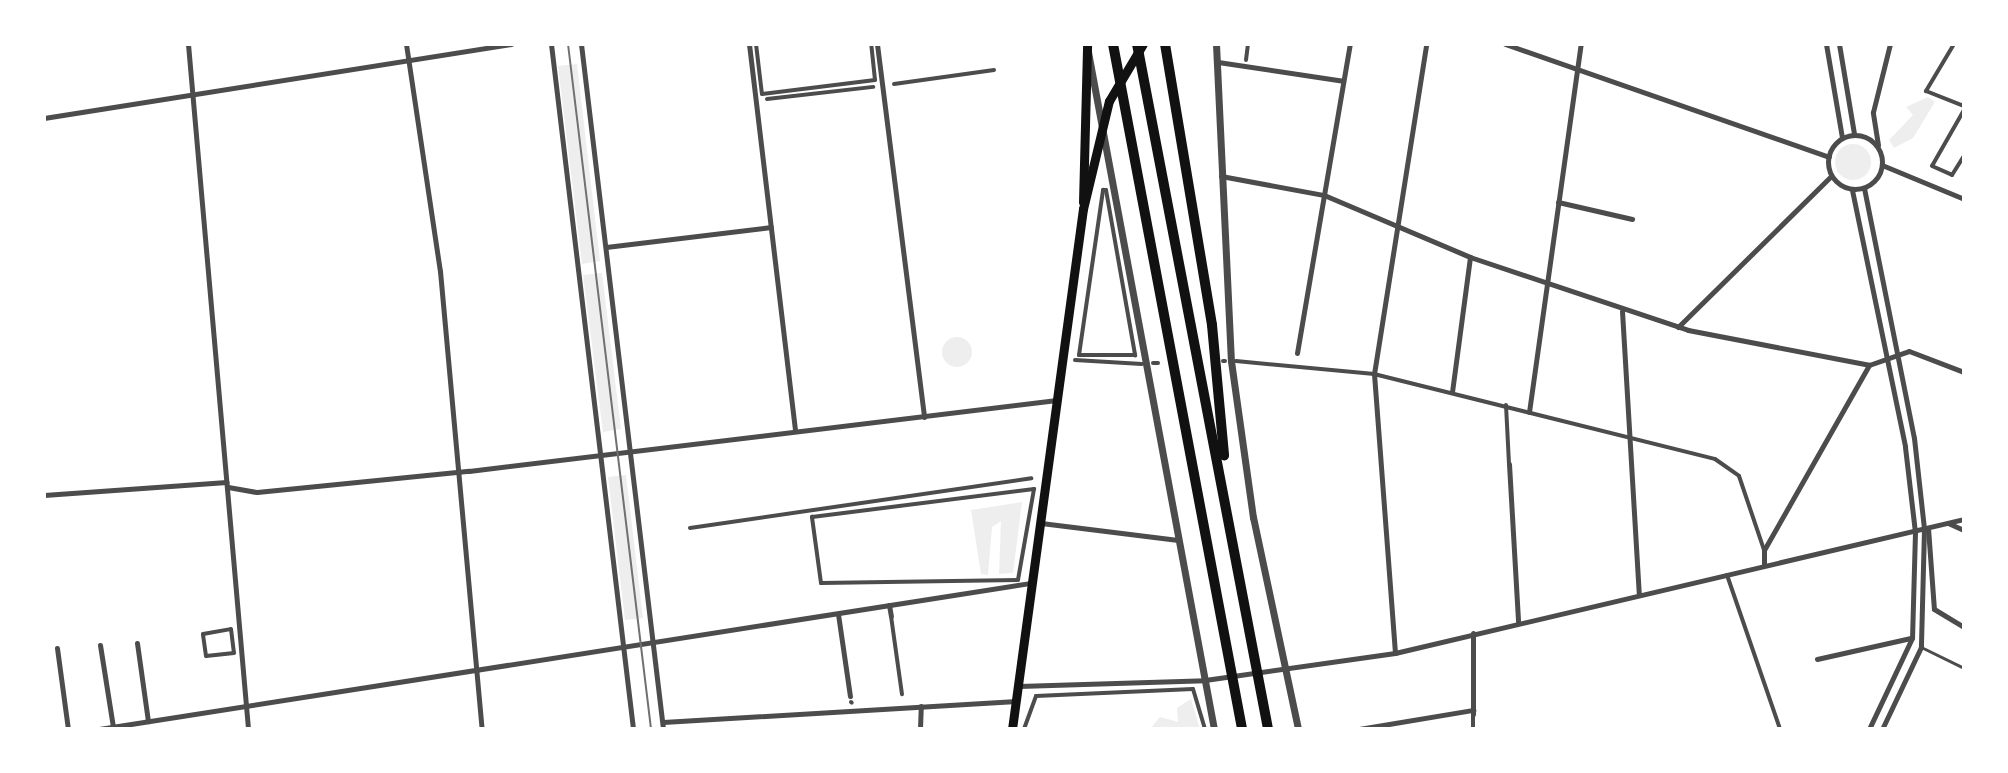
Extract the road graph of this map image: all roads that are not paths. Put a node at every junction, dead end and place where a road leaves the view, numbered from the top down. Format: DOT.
graph roads {
  1 [pos="188,44"];
  2 [pos="406,44"];
  3 [pos="511,44"];
  4 [pos="551,44"];
  5 [pos="581,44"];
  6 [pos="749,44"];
  7 [pos="756,44"];
  8 [pos="871,44"];
  9 [pos="877,44"];
  10 [pos="1113,44"];
  11 [pos="1140,44"];
  12 [pos="1165,44"];
  13 [pos="1216,44"];
  14 [pos="1248,44"];
  15 [pos="1350,44"];
  16 [pos="1426,44"];
  17 [pos="1505,44"];
  18 [pos="1581,44"];
  19 [pos="1826,44"];
  20 [pos="1839,44"];
  21 [pos="1890,44"];
  22 [pos="1954,44"];
  23 [pos="1088,48"];
  24 [pos="1246,60"];
  25 [pos="408,61"];
  26 [pos="1218,62"];
  27 [pos="1576,68"];
  28 [pos="994,70"];
  29 [pos="1343,81"];
  30 [pos="894,84"];
  31 [pos="873,87"];
  32 [pos="191,96"];
  33 [pos="767,99"];
  34 [pos="1964,108"];
  35 [pos="1104,117"];
  36 [pos="44,118"];
  37 [pos="1854,134"];
  38 [pos="1842,138"];
  39 [pos="1877,146"];
  40 [pos="1964,156"];
  41 [pos="1829,157"];
  42 [pos="1882,165"];
  43 [pos="1220,176"];
  44 [pos="1831,176"];
  45 [pos="1864,188"];
  46 [pos="1852,190"];
  47 [pos="1324,195"];
  48 [pos="1964,199"];
  49 [pos="1558,202"];
  50 [pos="1083,209"];
  51 [pos="1632,219"];
  52 [pos="771,227"];
  53 [pos="1397,227"];
  54 [pos="606,247"];
  55 [pos="1470,257"];
  56 [pos="1546,284"];
  57 [pos="1622,310"];
  58 [pos="1678,327"];
  59 [pos="1893,351"];
  60 [pos="1297,353"];
  61 [pos="1135,355"];
  62 [pos="1882,356"];
  63 [pos="1075,360"];
  64 [pos="1236,361"];
  65 [pos="1295,362"];
  66 [pos="1142,364"];
  67 [pos="1869,365"];
  68 [pos="1964,372"];
  69 [pos="1374,374"];
  70 [pos="1452,392"];
  71 [pos="1058,400"];
  72 [pos="1506,405"];
  73 [pos="1529,412"];
  74 [pos="924,417"];
  75 [pos="795,430"];
  76 [pos="1629,436"];
  77 [pos="630,452"];
  78 [pos="601,457"];
  79 [pos="1509,464"];
  80 [pos="459,472"];
  81 [pos="1031,478"];
  82 [pos="228,484"];
  83 [pos="1226,485"];
  84 [pos="1034,489"];
  85 [pos="44,495"];
  86 [pos="1964,519"];
  87 [pos="1041,523"];
  88 [pos="1947,523"];
  89 [pos="690,528"];
  90 [pos="1926,528"];
  91 [pos="1964,530"];
  92 [pos="1915,532"];
  93 [pos="1179,540"];
  94 [pos="1764,550"];
  95 [pos="1764,564"];
  96 [pos="1727,573"];
  97 [pos="1033,583"];
  98 [pos="1639,593"];
  99 [pos="889,605"];
  100 [pos="838,614"];
  101 [pos="891,616"];
  102 [pos="1518,622"];
  103 [pos="1964,627"];
  104 [pos="231,629"];
  105 [pos="1473,633"];
  106 [pos="1912,638"];
  107 [pos="137,643"];
  108 [pos="653,643"];
  109 [pos="100,645"];
  110 [pos="623,646"];
  111 [pos="1921,647"];
  112 [pos="57,648"];
  113 [pos="1395,653"];
  114 [pos="1817,659"];
  115 [pos="1288,666"];
  116 [pos="1964,668"];
  117 [pos="477,670"];
  118 [pos="1205,680"];
  119 [pos="1018,686"];
  120 [pos="902,696"];
  121 [pos="851,700"];
  122 [pos="1016,701"];
  123 [pos="246,704"];
  124 [pos="921,706"];
  125 [pos="1473,712"];
  126 [pos="148,721"];
  127 [pos="663,726"];
  128 [pos="113,727"];
  129 [pos="68,729"];
  130 [pos="99,729"];
  131 [pos="248,729"];
  132 [pos="482,729"];
  133 [pos="633,729"];
  134 [pos="920,729"];
  135 [pos="1012,729"];
  136 [pos="1024,729"];
  137 [pos="1205,729"];
  138 [pos="1214,729"];
  139 [pos="1242,729"];
  140 [pos="1268,729"];
  141 [pos="1298,729"];
  142 [pos="1359,729"];
  143 [pos="1473,729"];
  144 [pos="1780,729"];
  145 [pos="1869,729"];
  146 [pos="1882,729"];
  1 -- 32 [label="street"];
  2 -- 25 [label="street"];
  3 -- 25 [label="street"];
  4 -- 78 [label="street"];
  5 -- 54 [label="street"];
  6 -- 52 [label="street"];
  7 -- 8 [label="street"];
  9 -- 74 [label="street"];
  10 -- 139 [label="highway"];
  11 -- 35 [label="main road"];
  11 -- 83 [label="highway"];
  12 -- 83 [label="highway"];
  13 -- 26 [label="street"];
  14 -- 24 [label="street"];
  15 -- 29 [label="street"];
  16 -- 53 [label="street"];
  17 -- 27 [label="street"];
  18 -- 27 [label="street"];
  19 -- 38 [label="street"];
  20 -- 37 [label="street"];
  21 -- 39 [label="street"];
  22 -- 34 [label="street"];
  23 -- 35 [label="street"];
  23 -- 50 [label="main road"];
  25 -- 32 [label="street"];
  25 -- 80 [label="street"];
  26 -- 29 [label="street"];
  26 -- 43 [label="street"];
  27 -- 41 [label="street"];
  27 -- 49 [label="street"];
  28 -- 30 [label="street"];
  29 -- 47 [label="street"];
  31 -- 33 [label="street"];
  32 -- 36 [label="street"];
  32 -- 82 [label="street"];
  34 -- 40 [label="street"];
  35 -- 50 [label="main road"];
  35 -- 93 [label="street"];
  37 -- 38 [label="street"];
  37 -- 39 [label="street"];
  38 -- 41 [label="street"];
  39 -- 42 [label="street"];
  41 -- 44 [label="street"];
  42 -- 45 [label="street"];
  42 -- 48 [label="street"];
  43 -- 47 [label="street"];
  43 -- 115 [label="street"];
  44 -- 46 [label="street"];
  44 -- 58 [label="street"];
  45 -- 46 [label="street"];
  45 -- 59 [label="street"];
  46 -- 62 [label="street"];
  47 -- 53 [label="street"];
  47 -- 60 [label="street"];
  49 -- 51 [label="street"];
  49 -- 56 [label="street"];
  50 -- 71 [label="main road"];
  52 -- 54 [label="street"];
  52 -- 75 [label="street"];
  53 -- 55 [label="street"];
  53 -- 69 [label="street"];
  54 -- 77 [label="street"];
  55 -- 56 [label="street"];
  55 -- 70 [label="street"];
  56 -- 57 [label="street"];
  56 -- 73 [label="street"];
  57 -- 58 [label="street"];
  57 -- 76 [label="street"];
  58 -- 67 [label="street"];
  59 -- 62 [label="street"];
  59 -- 68 [label="street"];
  59 -- 90 [label="street"];
  60 -- 65 [label="street"];
  61 -- 61 [label="street"];
  62 -- 67 [label="street"];
  62 -- 92 [label="street"];
  63 -- 66 [label="street"];
  64 -- 65 [label="street"];
  65 -- 69 [label="street"];
  67 -- 94 [label="street"];
  69 -- 70 [label="street"];
  69 -- 113 [label="street"];
  70 -- 72 [label="street"];
  71 -- 74 [label="street"];
  71 -- 87 [label="main road"];
  72 -- 73 [label="street"];
  72 -- 79 [label="street"];
  73 -- 76 [label="street"];
  74 -- 75 [label="street"];
  75 -- 77 [label="street"];
  76 -- 94 [label="street"];
  76 -- 98 [label="street"];
  77 -- 78 [label="street"];
  77 -- 108 [label="street"];
  78 -- 80 [label="street"];
  78 -- 110 [label="street"];
  79 -- 102 [label="street"];
  80 -- 82 [label="street"];
  80 -- 117 [label="street"];
  81 -- 89 [label="street"];
  82 -- 85 [label="street"];
  82 -- 123 [label="street"];
  83 -- 140 [label="highway"];
  84 -- 84 [label="street"];
  86 -- 88 [label="street"];
  87 -- 93 [label="street"];
  87 -- 97 [label="main road"];
  88 -- 90 [label="street"];
  88 -- 91 [label="street"];
  90 -- 92 [label="street"];
  90 -- 103 [label="street"];
  90 -- 111 [label="street"];
  92 -- 95 [label="street"];
  92 -- 106 [label="street"];
  93 -- 118 [label="street"];
  94 -- 95 [label="street"];
  95 -- 96 [label="street"];
  96 -- 98 [label="street"];
  96 -- 144 [label="street"];
  97 -- 99 [label="street"];
  97 -- 119 [label="main road"];
  98 -- 102 [label="street"];
  99 -- 100 [label="street"];
  99 -- 101 [label="street"];
  100 -- 108 [label="street"];
  100 -- 121 [label="street"];
  101 -- 120 [label="street"];
  102 -- 105 [label="street"];
  104 -- 104 [label="street"];
  105 -- 113 [label="street"];
  105 -- 125 [label="street"];
  106 -- 114 [label="street"];
  106 -- 145 [label="street"];
  107 -- 126 [label="street"];
  108 -- 110 [label="street"];
  108 -- 127 [label="street"];
  109 -- 128 [label="street"];
  110 -- 117 [label="street"];
  110 -- 133 [label="street"];
  111 -- 116 [label="lane"];
  111 -- 146 [label="street"];
  112 -- 129 [label="street"];
  113 -- 115 [label="street"];
  115 -- 118 [label="street"];
  115 -- 141 [label="street"];
  117 -- 123 [label="street"];
  117 -- 132 [label="street"];
  118 -- 119 [label="street"];
  118 -- 138 [label="street"];
  119 -- 122 [label="main road"];
  122 -- 124 [label="street"];
  122 -- 135 [label="main road"];
  123 -- 126 [label="street"];
  123 -- 131 [label="street"];
  124 -- 127 [label="street"];
  124 -- 134 [label="street"];
  125 -- 142 [label="street"];
  125 -- 143 [label="street"];
  126 -- 128 [label="street"];
  128 -- 130 [label="street"];
  136 -- 137 [label="street"];
}
